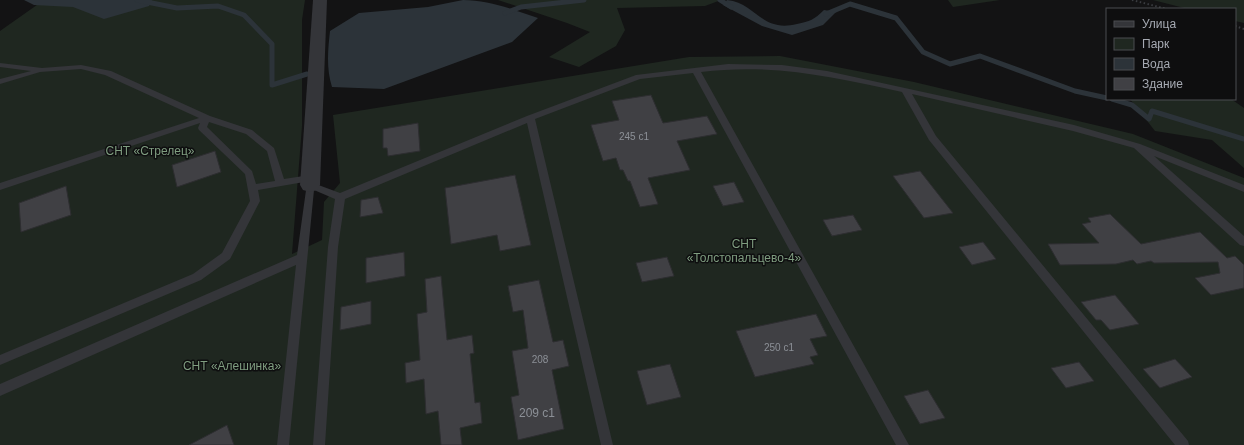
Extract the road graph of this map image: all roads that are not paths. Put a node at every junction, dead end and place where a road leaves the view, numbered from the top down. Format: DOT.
graph roads {
  1 [pos="320,0"];
  2 [pos="0,65"];
  3 [pos="42,70"];
  4 [pos="696,70"];
  5 [pos="0,82"];
  6 [pos="905,90"];
  7 [pos="207,118"];
  8 [pos="530,118"];
  9 [pos="1137,146"];
  10 [pos="310,182"];
  11 [pos="280,183"];
  12 [pos="0,187"];
  13 [pos="252,188"];
  14 [pos="1244,189"];
  15 [pos="340,197"];
  16 [pos="1244,242"];
  17 [pos="302,258"];
  18 [pos="0,360"];
  19 [pos="0,390"];
  20 [pos="283,445"];
  21 [pos="319,445"];
  22 [pos="607,445"];
  23 [pos="903,445"];
  24 [pos="1183,445"];
  1 -- 10 [label="street"];
  2 -- 3 [label="lane"];
  3 -- 5 [label="lane"];
  3 -- 7 [label="lane"];
  4 -- 6 [label="lane"];
  4 -- 8 [label="lane"];
  4 -- 23 [label="lane"];
  6 -- 9 [label="lane"];
  6 -- 24 [label="lane"];
  7 -- 11 [label="lane"];
  7 -- 12 [label="lane"];
  7 -- 13 [label="lane"];
  8 -- 15 [label="lane"];
  8 -- 22 [label="lane"];
  9 -- 14 [label="lane"];
  9 -- 16 [label="lane"];
  10 -- 11 [label="lane"];
  10 -- 15 [label="lane"];
  10 -- 17 [label="lane"];
  11 -- 13 [label="lane"];
  13 -- 18 [label="lane"];
  15 -- 21 [label="lane"];
  17 -- 19 [label="lane"];
  17 -- 20 [label="lane"];
}
